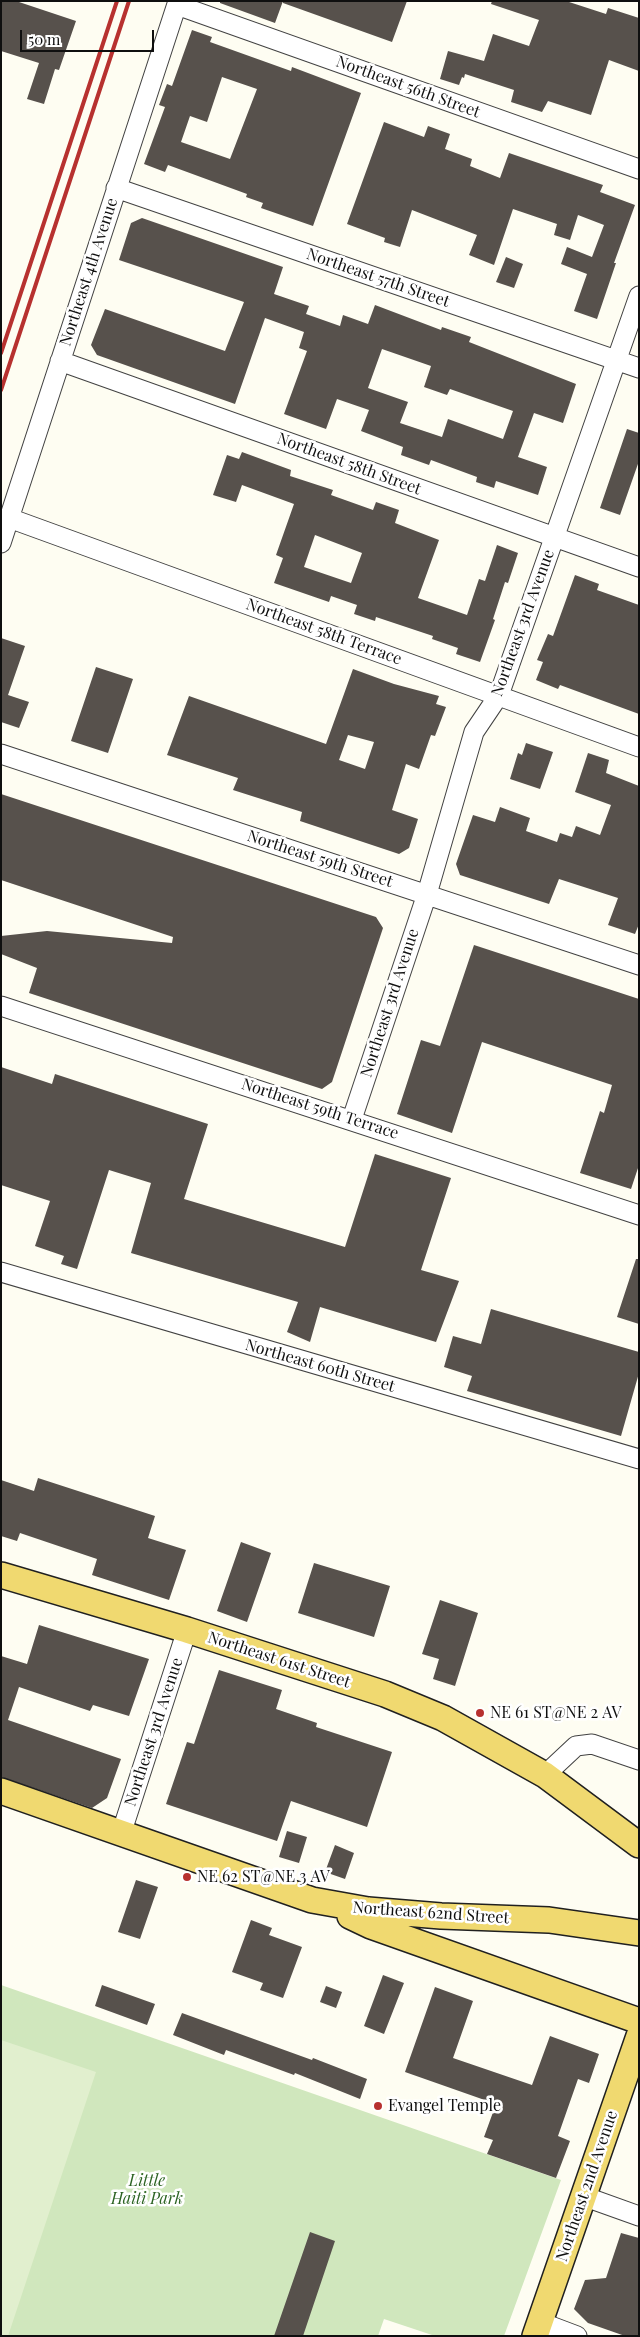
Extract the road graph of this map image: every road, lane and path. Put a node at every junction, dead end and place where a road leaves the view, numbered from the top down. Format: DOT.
graph roads {
  1 [pos="178,3"];
  2 [pos="639,169"];
  3 [pos="116,188"];
  4 [pos="639,296"];
  5 [pos="617,360"];
  6 [pos="60,361"];
  7 [pos="639,368"];
  8 [pos="9,518"];
  9 [pos="555,537"];
  10 [pos="1,543"];
  11 [pos="639,566"];
  12 [pos="499,695"];
  13 [pos="639,747"];
  14 [pos="1,754"];
  15 [pos="427,894"];
  16 [pos="639,965"];
  17 [pos="1,1006"];
  18 [pos="352,1119"];
  19 [pos="639,1215"];
  20 [pos="1,1272"];
  21 [pos="639,1459"];
  22 [pos="1,1576"];
  23 [pos="187,1630"];
  24 [pos="639,1760"];
  25 [pos="545,1775"];
  26 [pos="1,1791"];
  27 [pos="121,1834"];
  28 [pos="639,1845"];
  29 [pos="312,1900"];
  30 [pos="639,1934"];
  31 [pos="639,2021"];
  32 [pos="639,2036"];
  33 [pos="634,2065"];
  34 [pos="583,2196"];
  35 [pos="639,2216"];
  36 [pos="538,2329"];
  37 [pos="577,2336"];
  1 -- 2 [label="street, Northeast 56th Street"];
  1 -- 3 [label="street, Northeast 4th Avenue"];
  3 -- 5 [label="street, Northeast 57th Street"];
  3 -- 6 [label="street, Northeast 4th Avenue"];
  4 -- 5 [label="street, Northeast 3rd Avenue"];
  5 -- 7 [label="street, Northeast 57th Street"];
  5 -- 9 [label="street, Northeast 3rd Avenue"];
  6 -- 8 [label="street, Northeast 4th Avenue"];
  6 -- 9 [label="street, Northeast 58th Street"];
  8 -- 10 [label="street, Northeast 4th Avenue"];
  8 -- 12 [label="street, Northeast 58th Terrace"];
  9 -- 11 [label="street, Northeast 58th Street"];
  9 -- 12 [label="street, Northeast 3rd Avenue"];
  12 -- 13 [label="street, Northeast 58th Terrace"];
  12 -- 15 [label="street, Northeast 3rd Avenue"];
  14 -- 15 [label="street, Northeast 59th Street"];
  15 -- 16 [label="street, Northeast 59th Street"];
  15 -- 18 [label="street, Northeast 3rd Avenue"];
  17 -- 18 [label="street, Northeast 59th Terrace"];
  18 -- 19 [label="street, Northeast 59th Terrace"];
  20 -- 21 [label="street, Northeast 60th Street"];
  22 -- 23 [label="main road, Northeast 61st Street"];
  23 -- 25 [label="main road, Northeast 61st Street"];
  23 -- 27 [label="street, Northeast 3rd Avenue"];
  24 -- 25 [label="street"];
  25 -- 28 [label="main road, Northeast 61st Street"];
  26 -- 27 [label="main road, Northeast 62nd Street"];
  27 -- 29 [label="main road, Northeast 62nd Street"];
  29 -- 30 [label="main road, Northeast 62nd Street"];
  29 -- 31 [label="main road"];
  32 -- 33 [label="main road, Northeast 2nd Avenue"];
  33 -- 34 [label="main road, Northeast 2nd Avenue"];
  34 -- 35 [label="street"];
  34 -- 36 [label="main road, Northeast 2nd Avenue"];
  36 -- 37 [label="street"];
}
